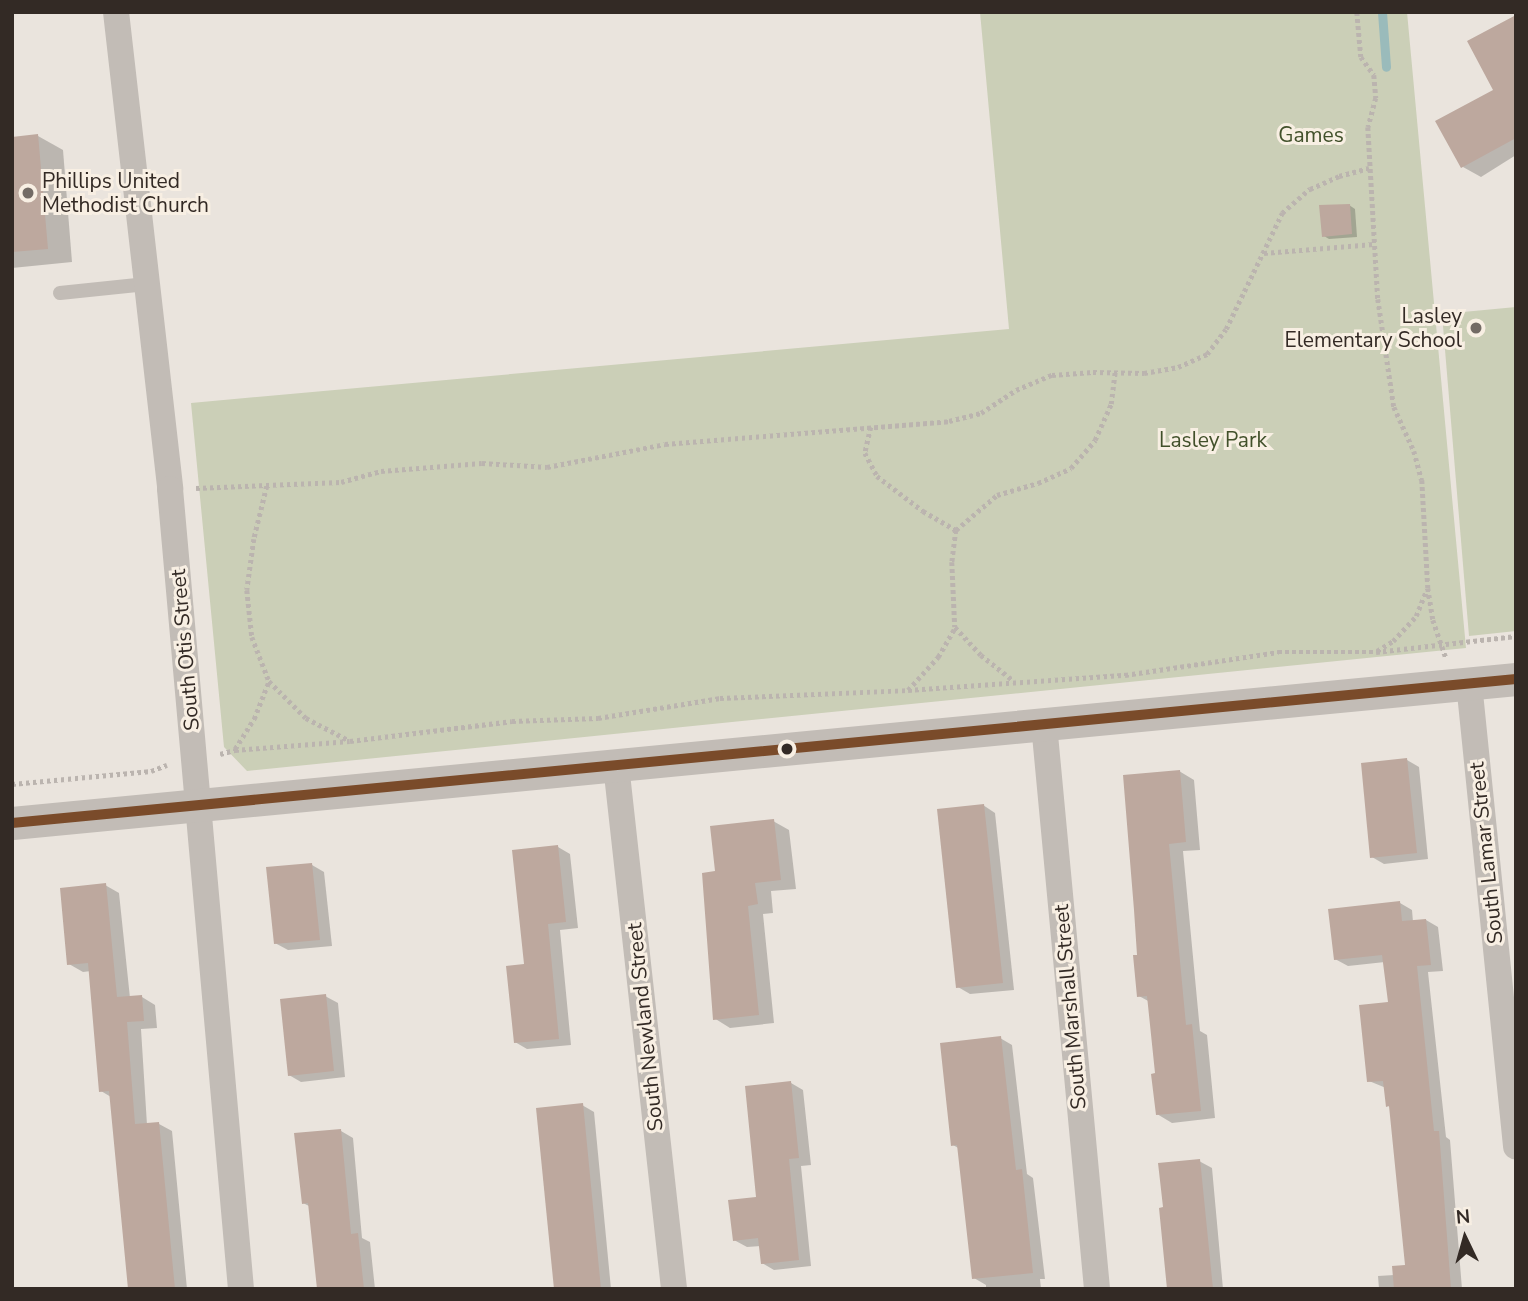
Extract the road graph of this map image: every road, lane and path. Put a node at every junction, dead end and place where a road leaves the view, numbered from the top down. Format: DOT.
graph roads {
  1 [pos="116,12"];
  2 [pos="1357,12"];
  3 [pos="1369,169"];
  4 [pos="1374,244"];
  5 [pos="1263,253"];
  6 [pos="147,284"];
  7 [pos="60,293"];
  8 [pos="1115,372"];
  9 [pos="871,427"];
  10 [pos="267,486"];
  11 [pos="194,488"];
  12 [pos="956,530"];
  13 [pos="1428,588"];
  14 [pos="955,627"];
  15 [pos="1516,636"];
  16 [pos="1443,645"];
  17 [pos="1376,652"];
  18 [pos="1516,679"];
  19 [pos="269,681"];
  20 [pos="1014,681"];
  21 [pos="1469,683"];
  22 [pos="908,690"];
  23 [pos="1044,724"];
  24 [pos="350,741"];
  25 [pos="235,750"];
  26 [pos="207,756"];
  27 [pos="616,765"];
  28 [pos="12,785"];
  29 [pos="198,805"];
  30 [pos="12,823"];
  31 [pos="1516,1147"];
  32 [pos="241,1289"];
  33 [pos="674,1289"];
  34 [pos="1097,1289"];
  1 -- 6 [label="street, South Otis Street"];
  2 -- 3 [label="path"];
  3 -- 4 [label="path"];
  3 -- 5 [label="path"];
  4 -- 5 [label="path"];
  4 -- 13 [label="path"];
  5 -- 8 [label="path"];
  6 -- 7 [label="lane"];
  6 -- 26 [label="street, South Otis Street"];
  8 -- 9 [label="path"];
  8 -- 12 [label="path"];
  9 -- 10 [label="path"];
  9 -- 12 [label="path"];
  10 -- 11 [label="path"];
  10 -- 19 [label="path"];
  12 -- 14 [label="path"];
  13 -- 16 [label="path"];
  13 -- 17 [label="path"];
  14 -- 20 [label="path"];
  14 -- 22 [label="path"];
  15 -- 16 [label="path"];
  16 -- 17 [label="path"];
  17 -- 20 [label="path"];
  18 -- 21 [label="street"];
  19 -- 24 [label="path"];
  19 -- 25 [label="path"];
  20 -- 22 [label="path"];
  21 -- 23 [label="street"];
  21 -- 31 [label="street, South Lamar Street"];
  22 -- 24 [label="path"];
  23 -- 27 [label="street"];
  23 -- 34 [label="street, South Marshall Street"];
  24 -- 25 [label="path"];
  25 -- 26 [label="path"];
  26 -- 28 [label="path"];
  26 -- 29 [label="street, South Otis Street"];
  27 -- 29 [label="street"];
  27 -- 33 [label="street, South Newland Street"];
  29 -- 30 [label="street"];
  29 -- 32 [label="street, South Otis Street"];
}
